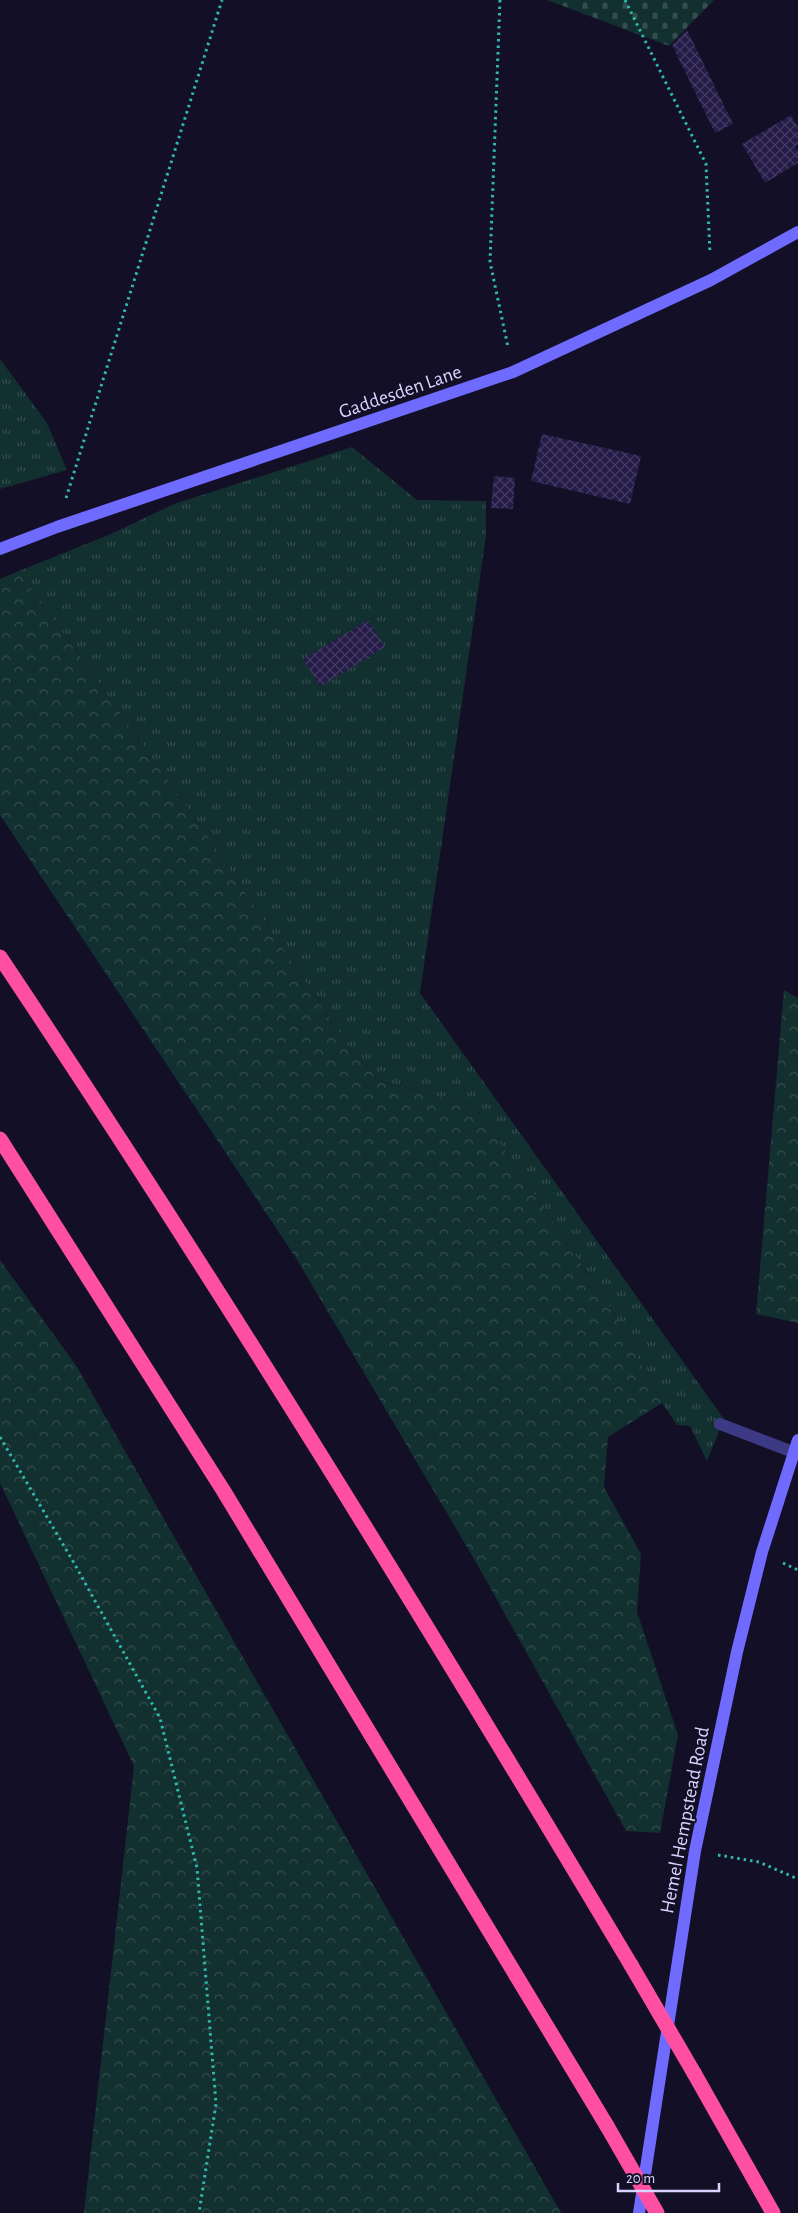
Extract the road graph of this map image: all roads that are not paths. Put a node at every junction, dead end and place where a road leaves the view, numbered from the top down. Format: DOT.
graph roads {
  1 [pos="798,232"];
  2 [pos="0,549"];
  3 [pos="0,957"];
  4 [pos="0,1140"];
  5 [pos="720,1424"];
  6 [pos="796,1446"];
  7 [pos="639,2213"];
  8 [pos="657,2213"];
  9 [pos="773,2213"];
  1 -- 2 [label="street, Gaddesden Lane"];
  3 -- 9 [label="highway, bridge"];
  4 -- 8 [label="highway, bridge"];
  5 -- 6 [label="lane"];
  6 -- 7 [label="street, Hemel Hempstead Road"];
}
